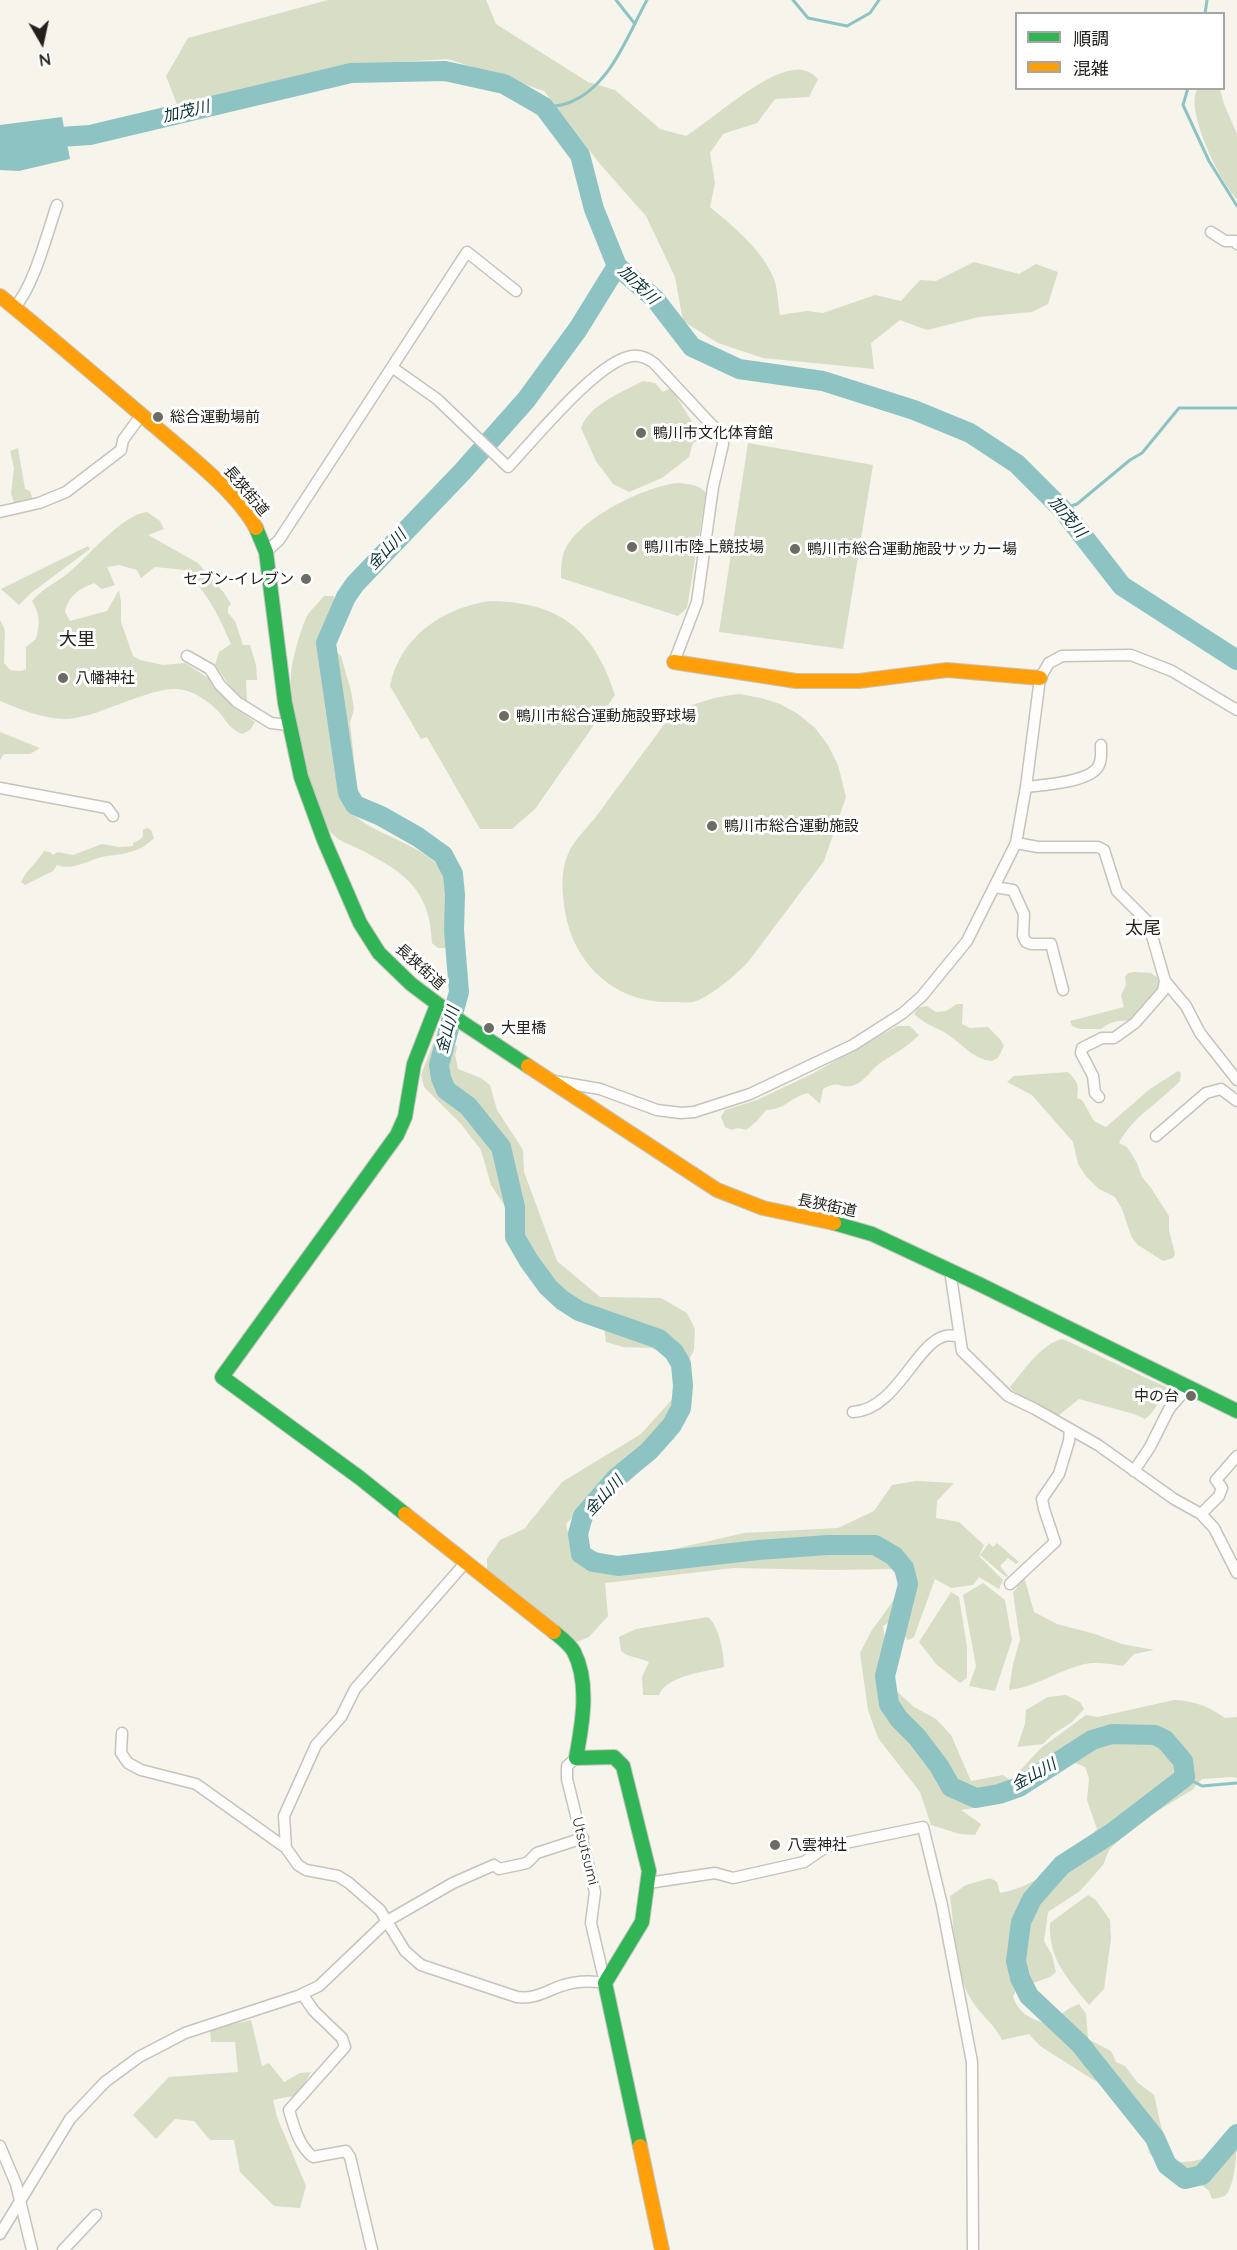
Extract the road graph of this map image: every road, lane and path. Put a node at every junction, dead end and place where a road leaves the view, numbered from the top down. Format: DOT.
graph roads {
  1 [pos="57,204"];
  2 [pos="1211,232"];
  3 [pos="1237,244"];
  4 [pos="516,291"];
  5 [pos="0,296"];
  6 [pos="14,308"];
  7 [pos="393,368"];
  8 [pos="142,414"];
  9 [pos="0,512"];
  10 [pos="266,552"];
  11 [pos="186,656"];
  12 [pos="674,662"];
  13 [pos="1040,678"];
  14 [pos="1237,710"];
  15 [pos="289,725"];
  16 [pos="1101,745"];
  17 [pos="1026,787"];
  18 [pos="0,788"];
  19 [pos="113,816"];
  20 [pos="1016,843"];
  21 [pos="994,886"];
  22 [pos="1165,981"];
  23 [pos="1063,990"];
  24 [pos="438,1006"];
  25 [pos="1237,1080"];
  26 [pos="551,1081"];
  27 [pos="1099,1097"];
  28 [pos="1237,1101"];
  29 [pos="1156,1136"];
  30 [pos="950,1270"];
  31 [pos="959,1336"];
  32 [pos="1188,1388"];
  33 [pos="1237,1411"];
  34 [pos="853,1412"];
  35 [pos="1070,1429"];
  36 [pos="1237,1456"];
  37 [pos="1134,1471"];
  38 [pos="1201,1514"];
  39 [pos="465,1563"];
  40 [pos="1237,1573"];
  41 [pos="1010,1584"];
  42 [pos="122,1732"];
  43 [pos="576,1758"];
  44 [pos="583,1838"];
  45 [pos="286,1848"];
  46 [pos="648,1883"];
  47 [pos="387,1921"];
  48 [pos="605,1983"];
  49 [pos="302,1994"];
  50 [pos="0,2146"];
  51 [pos="20,2199"];
  52 [pos="96,2215"];
  53 [pos="0,2234"];
  54 [pos="32,2250"];
  55 [pos="63,2250"];
  56 [pos="372,2250"];
  57 [pos="662,2250"];
  58 [pos="973,2250"];
  1 -- 6 [label="street"];
  2 -- 3 [label="street"];
  4 -- 7 [label="street"];
  5 -- 6 [label="street, 長狭街道"];
  6 -- 8 [label="street, 長狭街道"];
  7 -- 10 [label="street"];
  7 -- 12 [label="street"];
  8 -- 9 [label="street"];
  8 -- 10 [label="street, 長狭街道"];
  10 -- 15 [label="street, 長狭街道"];
  11 -- 15 [label="street"];
  12 -- 13 [label="street"];
  13 -- 14 [label="street"];
  13 -- 17 [label="street"];
  15 -- 24 [label="street, 長狭街道"];
  16 -- 17 [label="street"];
  17 -- 20 [label="street"];
  18 -- 19 [label="street"];
  20 -- 21 [label="street"];
  20 -- 22 [label="street"];
  21 -- 23 [label="street"];
  21 -- 26 [label="street"];
  22 -- 25 [label="street"];
  22 -- 27 [label="street"];
  24 -- 26 [label="street, 長狭街道"];
  24 -- 39 [label="street"];
  26 -- 30 [label="street, 長狭街道"];
  28 -- 29 [label="street"];
  30 -- 31 [label="street"];
  30 -- 32 [label="street, 長狭街道"];
  31 -- 34 [label="street"];
  31 -- 35 [label="street"];
  32 -- 33 [label="street, 長狭街道"];
  32 -- 37 [label="street"];
  35 -- 37 [label="street"];
  35 -- 41 [label="street"];
  36 -- 38 [label="street"];
  37 -- 38 [label="street"];
  38 -- 40 [label="street"];
  39 -- 43 [label="street"];
  39 -- 45 [label="street"];
  42 -- 45 [label="street"];
  43 -- 44 [label="street, Utsutsumi"];
  43 -- 46 [label="street"];
  44 -- 47 [label="street"];
  44 -- 48 [label="street, Utsutsumi"];
  45 -- 47 [label="street"];
  46 -- 48 [label="street"];
  46 -- 58 [label="street"];
  47 -- 48 [label="street"];
  47 -- 49 [label="street"];
  48 -- 57 [label="street"];
  49 -- 51 [label="street"];
  49 -- 56 [label="street"];
  50 -- 51 [label="street"];
  51 -- 53 [label="street"];
  51 -- 54 [label="street"];
  52 -- 55 [label="street"];
}
